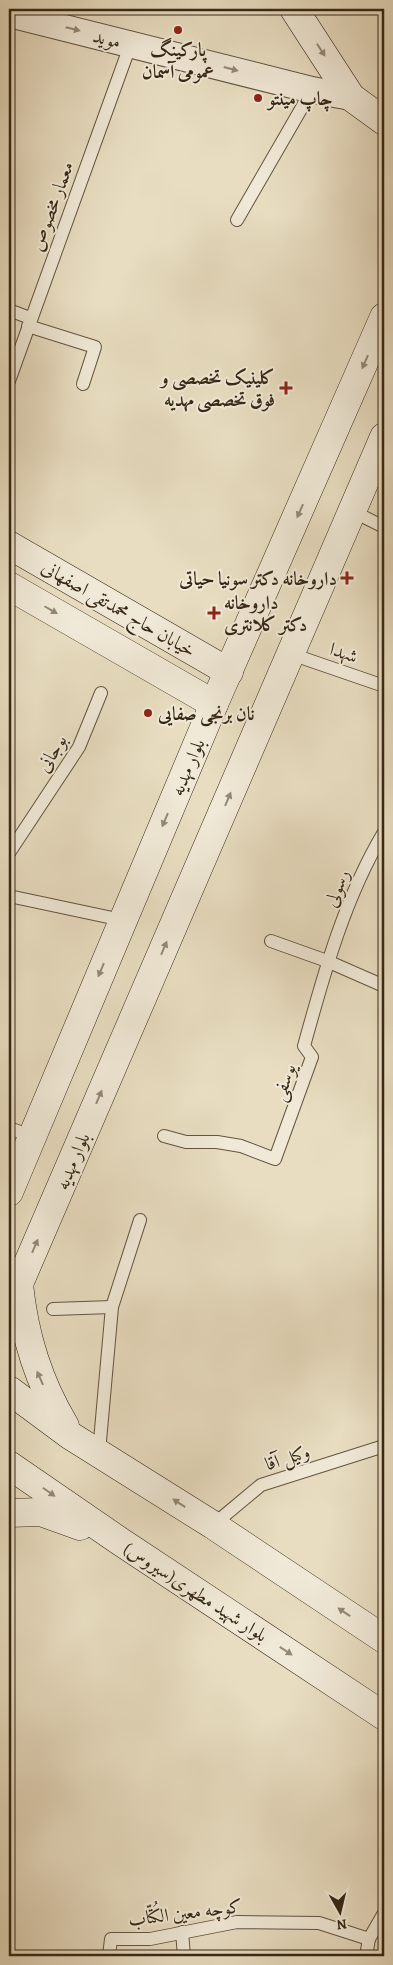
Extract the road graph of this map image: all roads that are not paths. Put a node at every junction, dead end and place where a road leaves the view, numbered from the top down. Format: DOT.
graph roads {
  1 [pos="294,9"];
  2 [pos="9,14"];
  3 [pos="131,43"];
  4 [pos="312,90"];
  5 [pos="351,97"];
  6 [pos="384,121"];
  7 [pos="237,220"];
  8 [pos="9,310"];
  9 [pos="384,317"];
  10 [pos="29,322"];
  11 [pos="9,382"];
  12 [pos="83,384"];
  13 [pos="384,437"];
  14 [pos="352,511"];
  15 [pos="384,527"];
  16 [pos="9,544"];
  17 [pos="9,586"];
  18 [pos="291,654"];
  19 [pos="199,655"];
  20 [pos="229,672"];
  21 [pos="384,686"];
  22 [pos="184,688"];
  23 [pos="101,693"];
  24 [pos="214,704"];
  25 [pos="384,832"];
  26 [pos="9,853"];
  27 [pos="9,896"];
  28 [pos="122,920"];
  29 [pos="271,941"];
  30 [pos="327,961"];
  31 [pos="384,986"];
  32 [pos="20,1132"];
  33 [pos="164,1136"];
  34 [pos="9,1192"];
  35 [pos="140,1220"];
  36 [pos="14,1295"];
  37 [pos="112,1307"];
  38 [pos="54,1310"];
  39 [pos="9,1390"];
  40 [pos="71,1436"];
  41 [pos="384,1446"];
  42 [pos="99,1452"];
  43 [pos="9,1465"];
  44 [pos="9,1513"];
  45 [pos="213,1525"];
  46 [pos="121,1542"];
  47 [pos="384,1638"];
  48 [pos="384,1716"];
  49 [pos="384,1914"];
  50 [pos="182,1932"];
  51 [pos="369,1939"];
  52 [pos="110,1956"];
  53 [pos="184,1956"];
  54 [pos="366,1956"];
  1 -- 5 [label="main road, one-way"];
  2 -- 3 [label="street, موید, one-way"];
  3 -- 4 [label="street, موید, one-way"];
  3 -- 10 [label="lane, معمار مخصوص"];
  4 -- 5 [label="street, موید"];
  4 -- 7 [label="lane"];
  5 -- 6 [label="main road"];
  8 -- 10 [label="lane"];
  9 -- 20 [label="main road, بلوار مهدیه, one-way"];
  10 -- 11 [label="lane, معمار مخصوص"];
  10 -- 12 [label="lane"];
  13 -- 14 [label="main road, بلوار مهدیه"];
  14 -- 15 [label="lane"];
  14 -- 18 [label="main road, بلوار مهدیه"];
  16 -- 19 [label="main road, خیابان حاج محمدتقی اصفهانی"];
  17 -- 22 [label="main road, خیابان حاج محمدتقی اصفهانی, one-way"];
  18 -- 21 [label="lane, شهدا"];
  36 -- 18 [label="main road, بلوار مهدیه, one-way"];
  19 -- 20 [label="main road, خیابان حاج محمدتقی اصفهانی"];
  19 -- 22 [label="main road"];
  20 -- 24 [label="main road, بلوار مهدیه"];
  22 -- 24 [label="main road, خیابان حاج محمدتقی اصفهانی"];
  23 -- 26 [label="lane, بوجانی"];
  24 -- 28 [label="main road, بلوار مهدیه, one-way"];
  25 -- 30 [label="lane, رسولی"];
  27 -- 28 [label="lane"];
  28 -- 32 [label="main road, بلوار مهدیه, one-way"];
  29 -- 30 [label="lane"];
  30 -- 31 [label="lane"];
  30 -- 33 [label="lane, یوسفی"];
  32 -- 34 [label="main road, بلوار مهدیه"];
  35 -- 37 [label="lane"];
  40 -- 36 [label="main road, one-way"];
  37 -- 38 [label="lane"];
  37 -- 42 [label="lane"];
  39 -- 40 [label="main road"];
  40 -- 42 [label="main road"];
  41 -- 45 [label="lane, وکیل آقا"];
  45 -- 42 [label="main road, one-way"];
  43 -- 46 [label="main road, بلوار شهید مطهری(سیروس), one-way"];
  44 -- 46 [label="main road"];
  47 -- 45 [label="main road, one-way"];
  46 -- 48 [label="main road, بلوار شهید مطهری(سیروس), one-way"];
  49 -- 51 [label="lane"];
  50 -- 51 [label="lane, کوچه معین الکُتّاب"];
  50 -- 52 [label="lane, کوچه معین الکُتّاب"];
  50 -- 53 [label="lane"];
  51 -- 54 [label="lane"];
}
